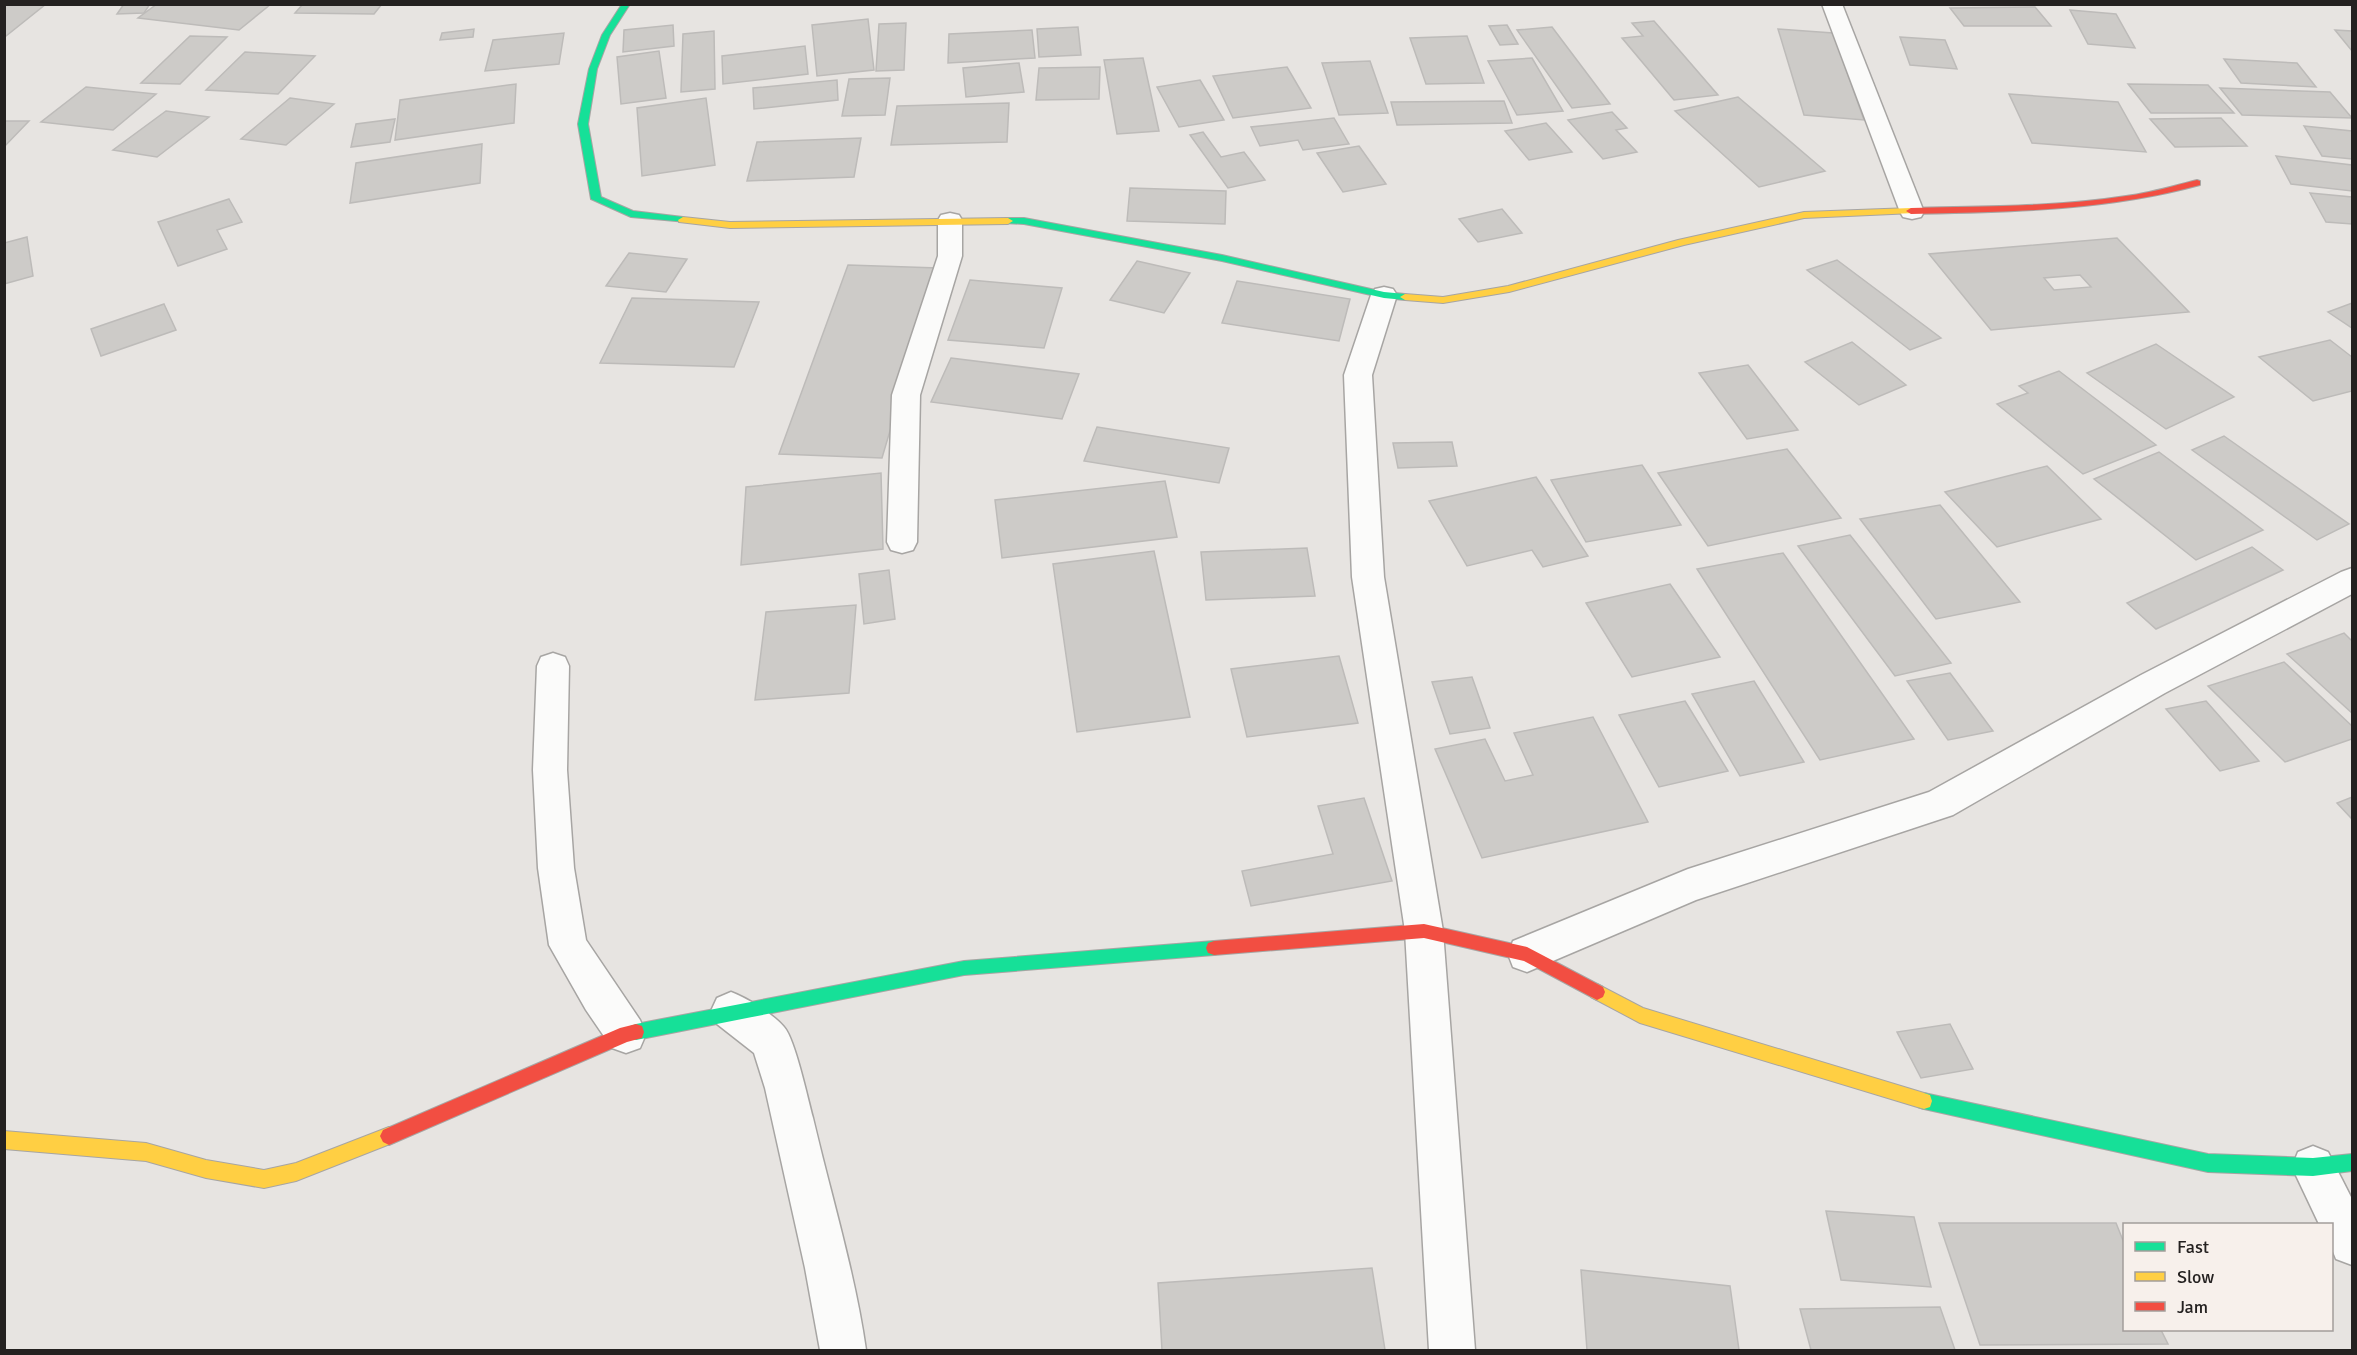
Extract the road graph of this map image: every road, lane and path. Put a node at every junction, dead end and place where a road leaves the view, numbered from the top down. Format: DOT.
graph roads {
  1 [pos="626,4"];
  2 [pos="1832,4"];
  3 [pos="2197,183"];
  4 [pos="1912,213"];
  5 [pos="950,220"];
  6 [pos="1384,295"];
  7 [pos="902,542"];
  8 [pos="2352,580"];
  9 [pos="553,666"];
  10 [pos="1424,931"];
  11 [pos="1527,954"];
  12 [pos="731,1011"];
  13 [pos="626,1034"];
  14 [pos="4,1140"];
  15 [pos="2333,1165"];
  16 [pos="2352,1243"];
  17 [pos="843,1350"];
  18 [pos="1452,1350"];
  1 -- 5 [label="street"];
  2 -- 4 [label="street"];
  3 -- 4 [label="street"];
  4 -- 6 [label="street"];
  5 -- 6 [label="street"];
  5 -- 7 [label="street"];
  6 -- 10 [label="street"];
  8 -- 11 [label="street"];
  9 -- 13 [label="street"];
  10 -- 11 [label="street"];
  10 -- 12 [label="street"];
  10 -- 18 [label="street"];
  11 -- 15 [label="street"];
  12 -- 13 [label="street"];
  12 -- 17 [label="street"];
  13 -- 14 [label="street"];
  15 -- 16 [label="street"];
}
